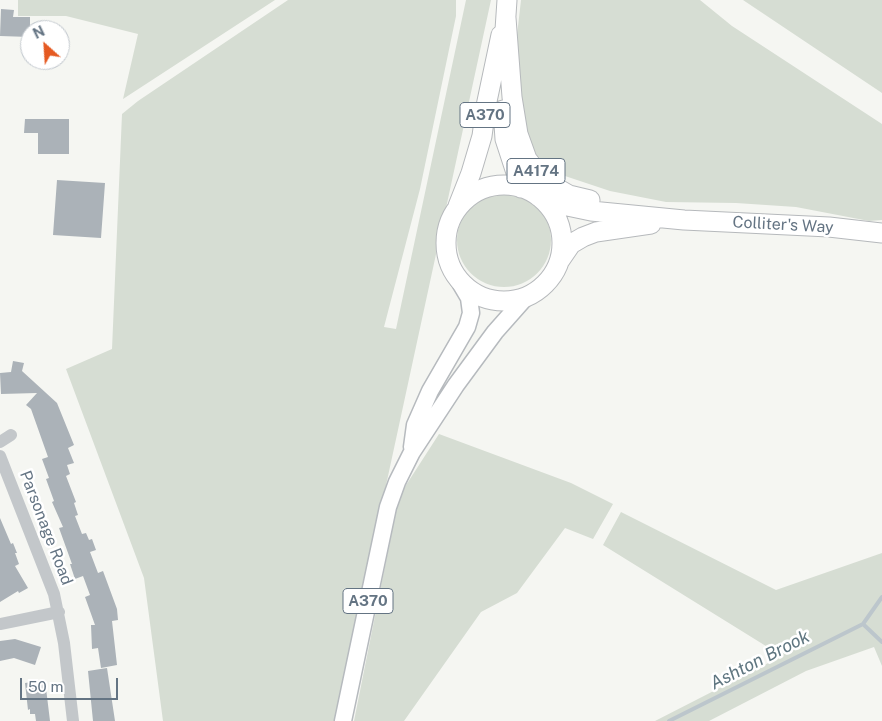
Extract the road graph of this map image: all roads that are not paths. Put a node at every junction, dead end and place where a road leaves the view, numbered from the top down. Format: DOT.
graph roads {
  1 [pos="506,9"];
  2 [pos="521,188"];
  3 [pos="538,197"];
  4 [pos="456,210"];
  5 [pos="684,220"];
  6 [pos="882,233"];
  7 [pos="560,260"];
  8 [pos="453,271"];
  9 [pos="526,297"];
  10 [pos="11,435"];
  11 [pos="0,442"];
  12 [pos="412,452"];
  13 [pos="0,456"];
  14 [pos="59,612"];
  15 [pos="0,624"];
  16 [pos="73,721"];
  17 [pos="342,721"];
  1 -- 2 [label="highway, A370"];
  1 -- 4 [label="highway, A370"];
  1 -- 5 [label="highway, A4174"];
  2 -- 3 [label="highway"];
  2 -- 4 [label="highway"];
  3 -- 5 [label="highway, Colliter's Way"];
  3 -- 7 [label="highway"];
  4 -- 8 [label="highway"];
  5 -- 6 [label="highway, Colliter's Way / A4174"];
  5 -- 7 [label="highway, Colliter's Way"];
  7 -- 9 [label="highway"];
  8 -- 9 [label="highway"];
  8 -- 12 [label="main road, A370"];
  9 -- 12 [label="main road, A370"];
  10 -- 11 [label="street"];
  12 -- 17 [label="main road, A370"];
  13 -- 14 [label="street, Parsonage Road"];
  14 -- 15 [label="street, Parsonage Road"];
  14 -- 16 [label="street, Parsonage Road"];
}
